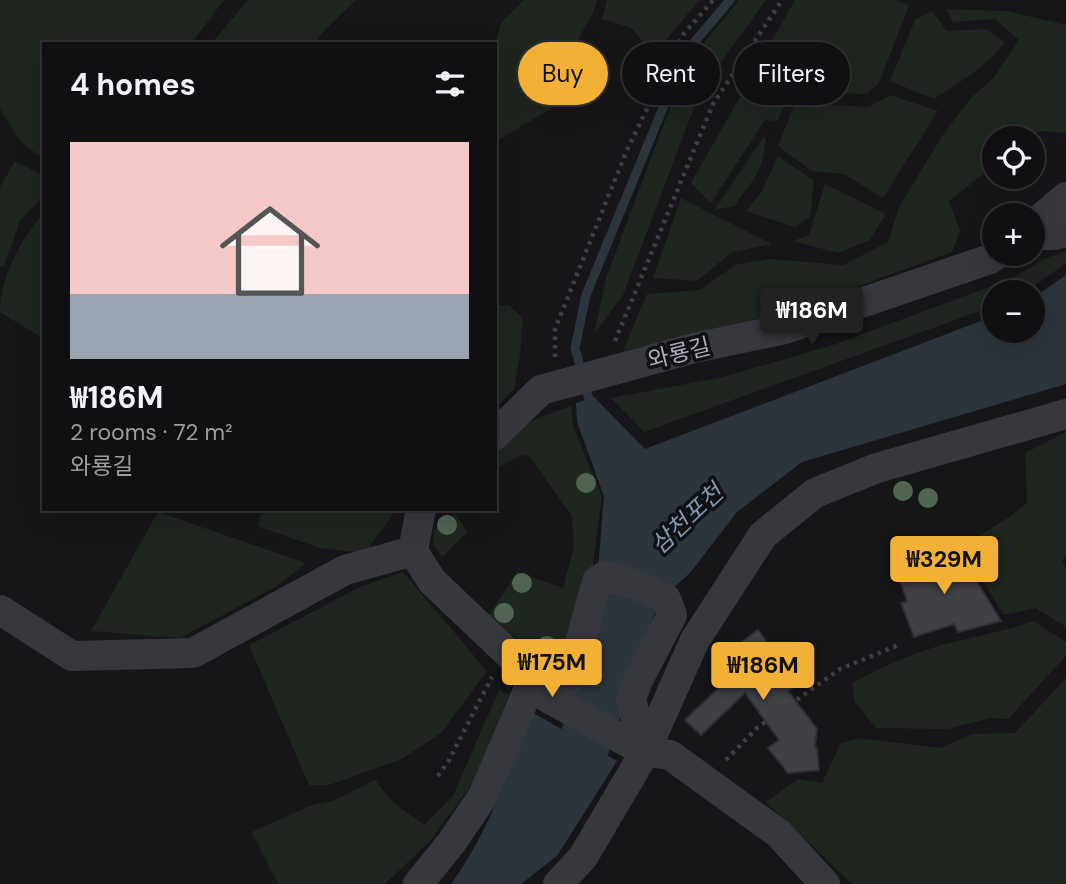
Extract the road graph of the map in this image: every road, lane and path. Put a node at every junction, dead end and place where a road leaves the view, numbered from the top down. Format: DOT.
graph roads {
  1 [pos="713,0"];
  2 [pos="782,0"];
  3 [pos="1066,197"];
  4 [pos="1045,215"];
  5 [pos="1066,232"];
  6 [pos="1045,235"];
  7 [pos="982,261"];
  8 [pos="601,374"];
  9 [pos="559,386"];
  10 [pos="1066,414"];
  11 [pos="497,433"];
  12 [pos="421,511"];
  13 [pos="413,551"];
  14 [pos="0,610"];
  15 [pos="901,644"];
  16 [pos="506,652"];
  17 [pos="540,694"];
  18 [pos="644,752"];
  19 [pos="438,775"];
  20 [pos="706,780"];
  21 [pos="418,884"];
  22 [pos="558,884"];
  23 [pos="825,884"];
  1 -- 9 [label="path"];
  2 -- 8 [label="path"];
  3 -- 4 [label="street"];
  5 -- 6 [label="street"];
  7 -- 8 [label="street, 와룡길"];
  8 -- 9 [label="street, 와룡길"];
  9 -- 11 [label="street, 와룡길"];
  10 -- 18 [label="street"];
  12 -- 13 [label="street"];
  13 -- 14 [label="street"];
  13 -- 16 [label="street"];
  15 -- 20 [label="path"];
  16 -- 17 [label="street"];
  16 -- 19 [label="path"];
  17 -- 18 [label="street"];
  17 -- 18 [label="street"];
  17 -- 21 [label="street"];
  18 -- 20 [label="street"];
  18 -- 22 [label="street"];
  20 -- 23 [label="street"];
}
